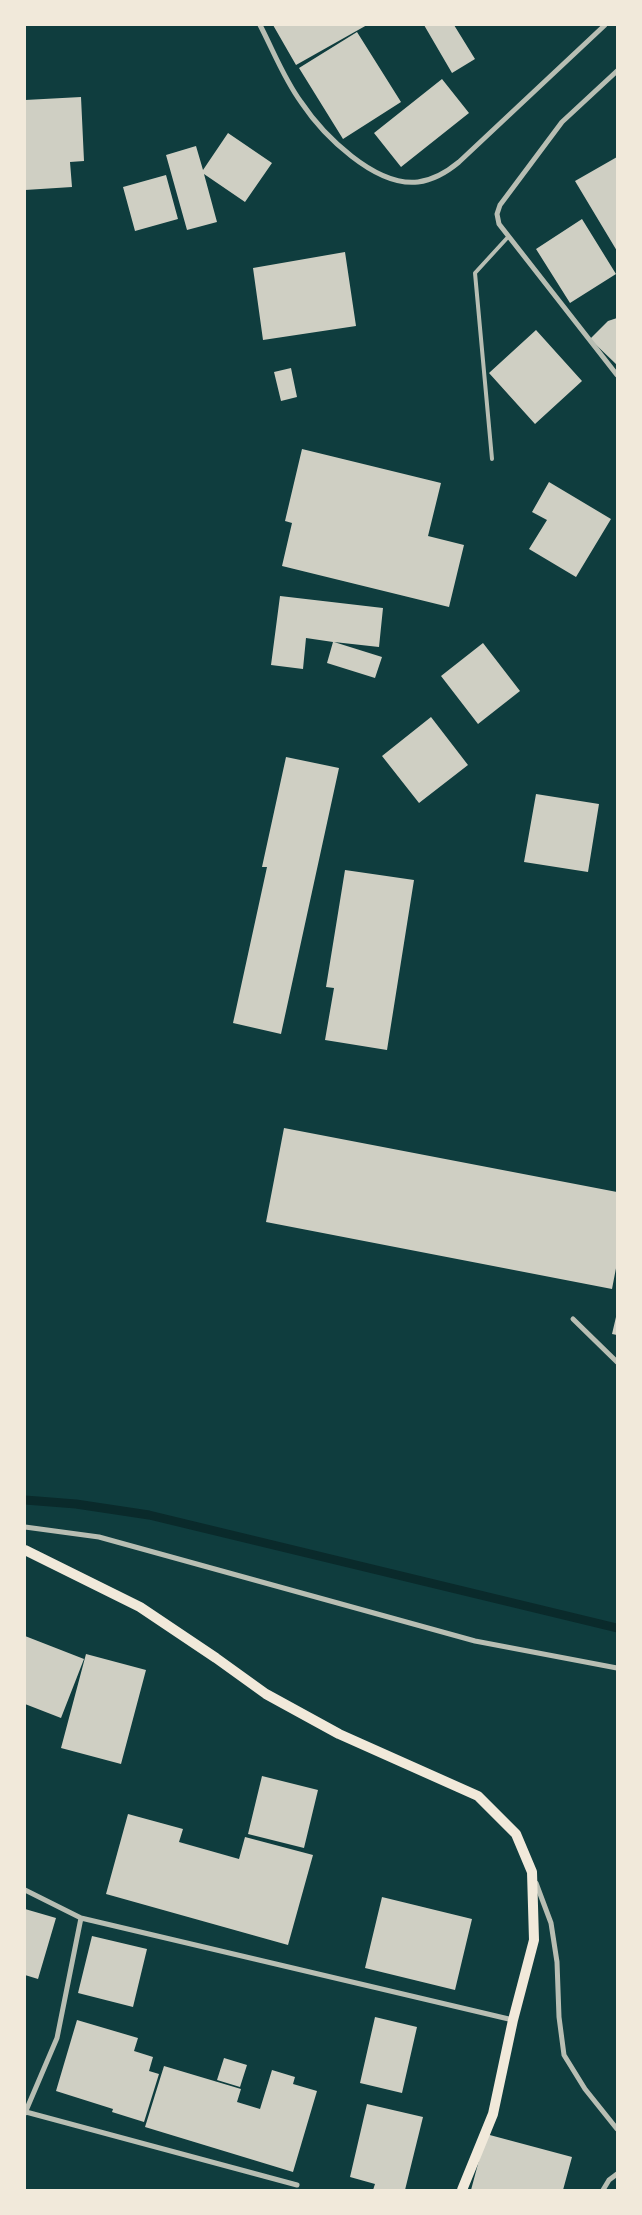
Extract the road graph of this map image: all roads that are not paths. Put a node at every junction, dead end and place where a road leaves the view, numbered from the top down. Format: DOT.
graph roads {
  1 [pos="260,25"];
  2 [pos="605,25"];
  3 [pos="617,71"];
  4 [pos="508,237"];
  5 [pos="617,375"];
  6 [pos="492,459"];
  7 [pos="572,1319"];
  8 [pos="617,1362"];
  9 [pos="25,1527"];
  10 [pos="25,1550"];
  11 [pos="617,1668"];
  12 [pos="532,1872"];
  13 [pos="25,1890"];
  14 [pos="81,1918"];
  15 [pos="514,2020"];
  16 [pos="25,2113"];
  17 [pos="617,2129"];
  18 [pos="617,2174"];
  19 [pos="297,2184"];
  20 [pos="462,2190"];
  21 [pos="603,2190"];
  1 -- 2 [label="street"];
  3 -- 4 [label="street"];
  4 -- 5 [label="street"];
  4 -- 6 [label="lane"];
  7 -- 8 [label="street"];
  9 -- 11 [label="street"];
  10 -- 12 [label="main road"];
  12 -- 15 [label="main road"];
  12 -- 17 [label="street"];
  13 -- 14 [label="street"];
  14 -- 15 [label="street"];
  14 -- 16 [label="street"];
  15 -- 20 [label="main road"];
  16 -- 19 [label="street"];
  18 -- 21 [label="street"];
}
